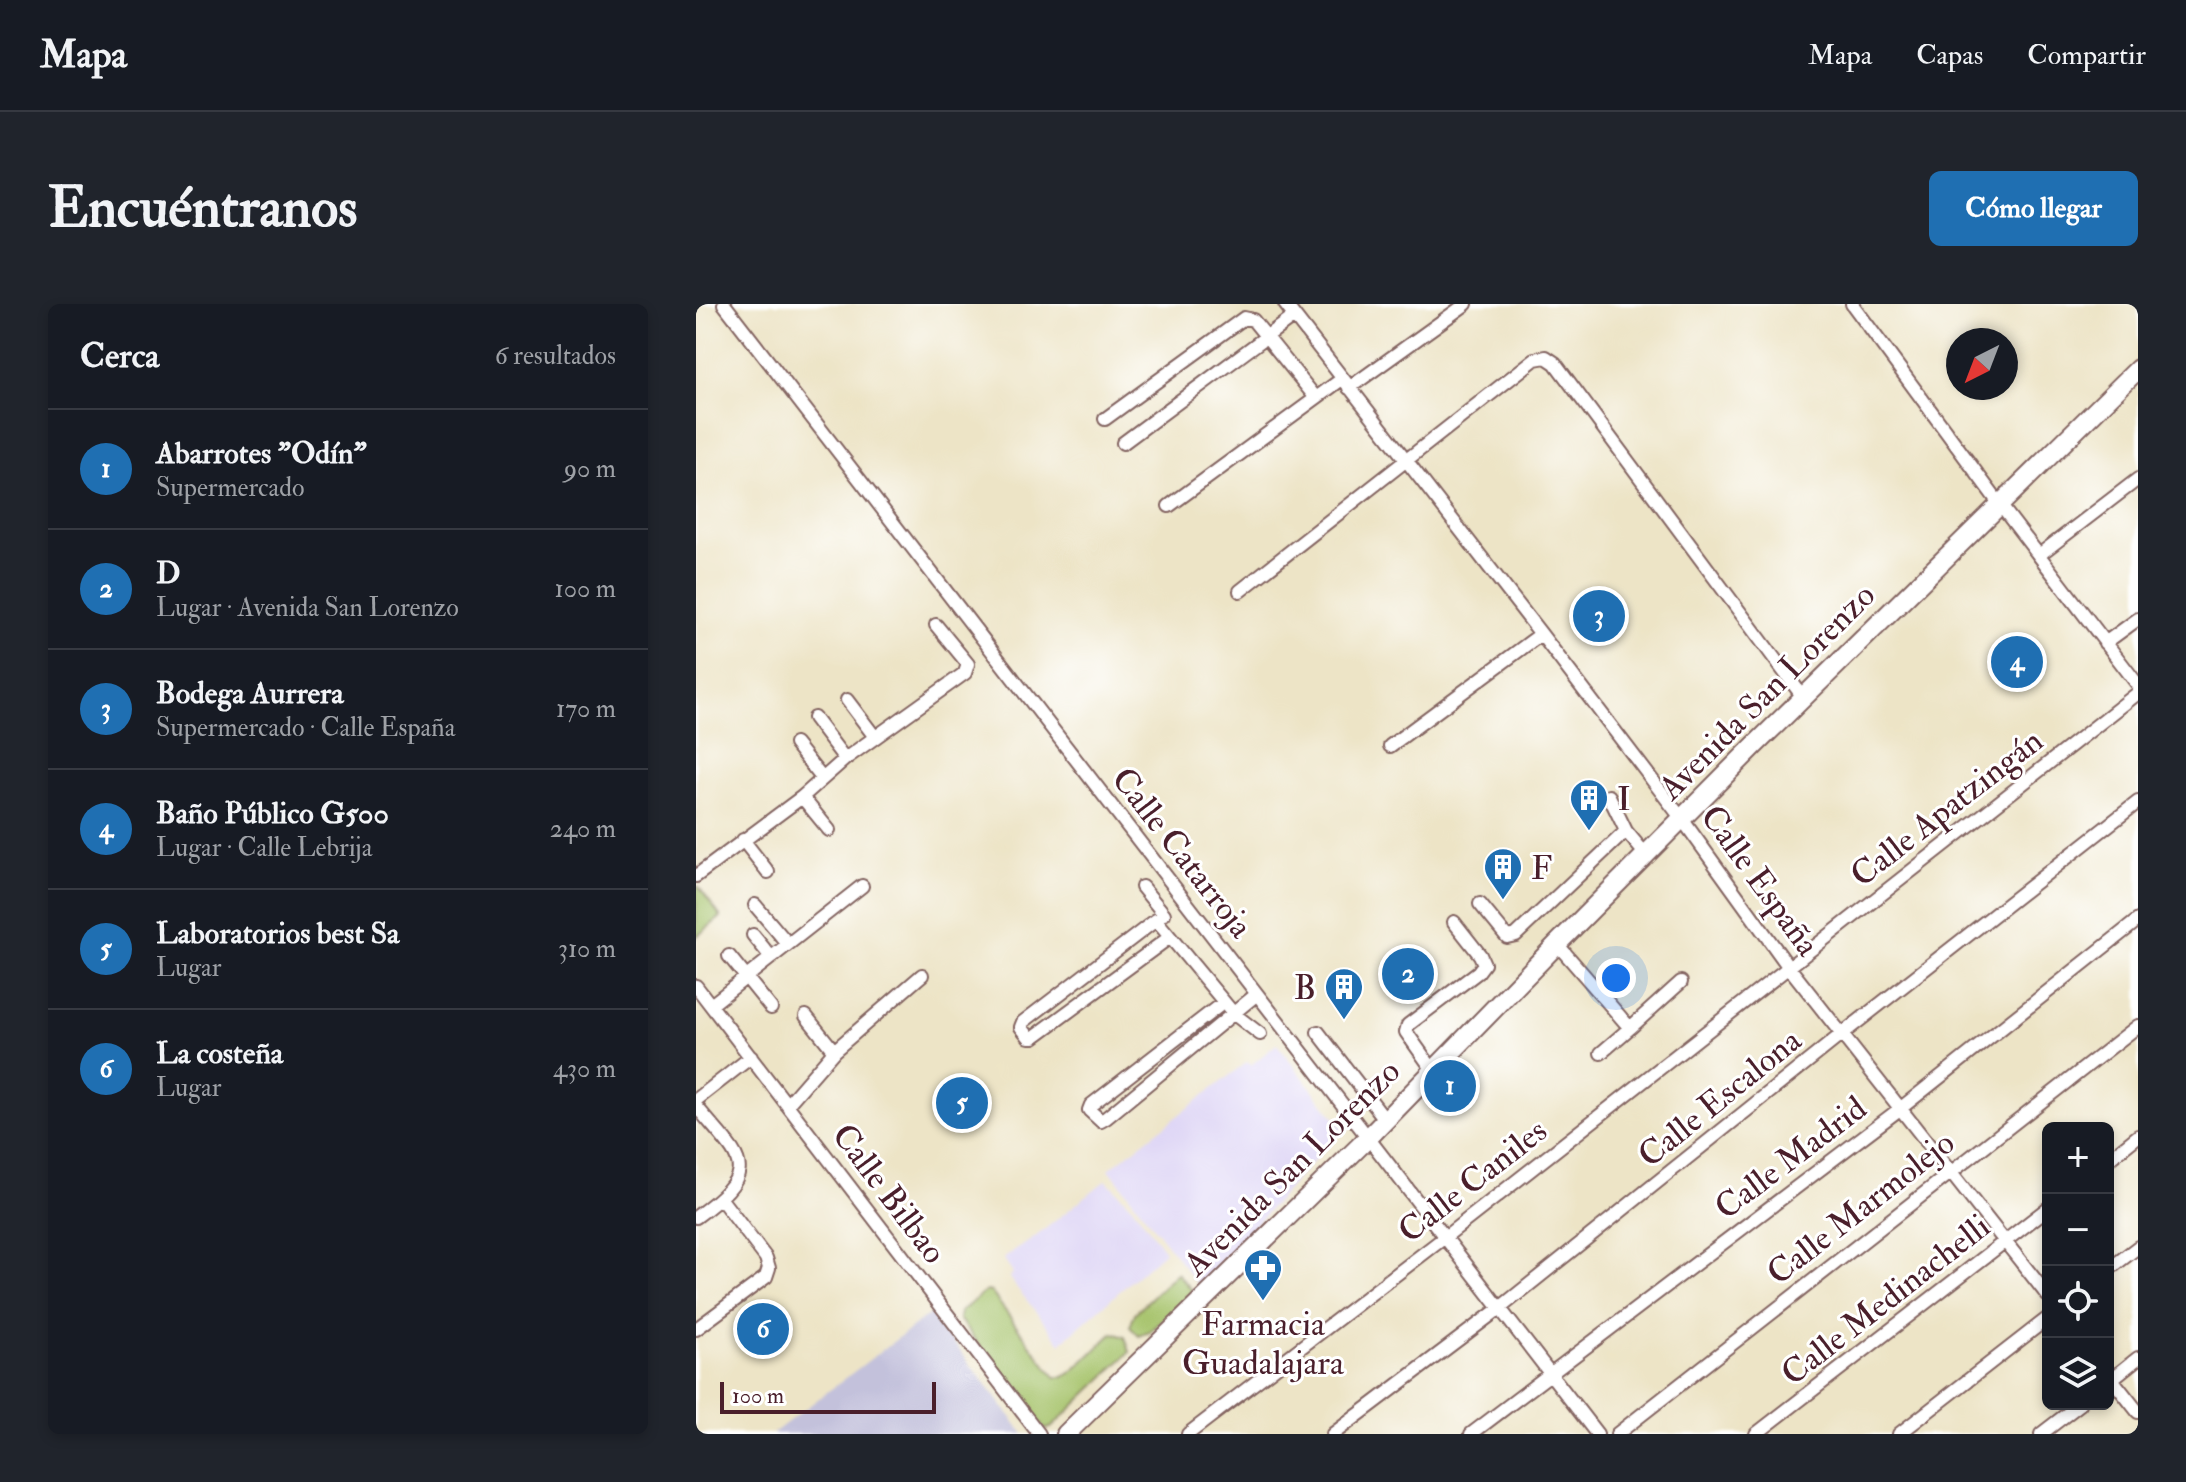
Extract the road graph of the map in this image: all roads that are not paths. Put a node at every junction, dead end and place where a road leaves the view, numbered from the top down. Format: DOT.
graph roads {
  1 [pos="724,304"];
  2 [pos="1285,304"];
  3 [pos="1466,304"];
  4 [pos="1852,304"];
  5 [pos="1294,316"];
  6 [pos="1268,337"];
  7 [pos="2138,369"];
  8 [pos="1346,384"];
  9 [pos="1316,398"];
  10 [pos="1105,419"];
  11 [pos="1123,443"];
  12 [pos="1406,462"];
  13 [pos="2138,479"];
  14 [pos="1169,506"];
  15 [pos="2001,506"];
  16 [pos="2039,555"];
  17 [pos="1240,591"];
  18 [pos="2138,619"];
  19 [pos="936,625"];
  20 [pos="1541,634"];
  21 [pos="2105,643"];
  22 [pos="2138,685"];
  23 [pos="2138,693"];
  24 [pos="1803,697"];
  25 [pos="847,700"];
  26 [pos="814,718"];
  27 [pos="875,737"];
  28 [pos="795,744"];
  29 [pos="1390,746"];
  30 [pos="845,759"];
  31 [pos="822,778"];
  32 [pos="1609,796"];
  33 [pos="802,797"];
  34 [pos="2138,802"];
  35 [pos="1682,819"];
  36 [pos="829,830"];
  37 [pos="1626,831"];
  38 [pos="743,840"];
  39 [pos="1646,855"];
  40 [pos="768,872"];
  41 [pos="697,873"];
  42 [pos="862,886"];
  43 [pos="1142,887"];
  44 [pos="1184,900"];
  45 [pos="1480,904"];
  46 [pos="755,905"];
  47 [pos="1160,917"];
  48 [pos="2138,920"];
  49 [pos="1454,922"];
  50 [pos="753,935"];
  51 [pos="1170,937"];
  52 [pos="788,944"];
  53 [pos="1557,944"];
  54 [pos="729,956"];
  55 [pos="771,957"];
  56 [pos="1788,966"];
  57 [pos="922,975"];
  58 [pos="746,977"];
  59 [pos="1681,982"];
  60 [pos="696,986"];
  61 [pos="1257,994"];
  62 [pos="1224,1002"];
  63 [pos="711,1005"];
  64 [pos="771,1008"];
  65 [pos="1234,1014"];
  66 [pos="806,1016"];
  67 [pos="2138,1026"];
  68 [pos="1630,1028"];
  69 [pos="1318,1032"];
  70 [pos="1260,1034"];
  71 [pos="1842,1034"];
  72 [pos="834,1051"];
  73 [pos="1601,1053"];
  74 [pos="751,1057"];
  75 [pos="1433,1070"];
  76 [pos="696,1103"];
  77 [pos="787,1105"];
  78 [pos="1901,1108"];
  79 [pos="1385,1119"];
  80 [pos="2138,1136"];
  81 [pos="1368,1138"];
  82 [pos="2114,1155"];
  83 [pos="1950,1171"];
  84 [pos="721,1199"];
  85 [pos="2042,1213"];
  86 [pos="696,1217"];
  87 [pos="1445,1237"];
  88 [pos="2006,1241"];
  89 [pos="2138,1247"];
  90 [pos="2113,1266"];
  91 [pos="2042,1288"];
  92 [pos="1500,1308"];
  93 [pos="2042,1323"];
  94 [pos="696,1329"];
  95 [pos="2138,1358"];
  96 [pos="1550,1374"];
  97 [pos="2114,1375"];
  98 [pos="2114,1385"];
  99 [pos="2072,1410"];
  100 [pos="2138,1412"];
  101 [pos="1039,1434"];
  102 [pos="1066,1434"];
  103 [pos="1188,1434"];
  104 [pos="1333,1434"];
  105 [pos="1471,1434"];
  106 [pos="1597,1434"];
  107 [pos="1617,1434"];
  108 [pos="1756,1434"];
  109 [pos="1899,1434"];
  110 [pos="2041,1434"];
  1 -- 44 [label="street, Calle Catarroja"];
  2 -- 5 [label="street, Calle España"];
  3 -- 8 [label="street"];
  4 -- 15 [label="street"];
  5 -- 6 [label="street"];
  5 -- 8 [label="street, Calle España"];
  6 -- 9 [label="street"];
  6 -- 10 [label="street"];
  6 -- 11 [label="street"];
  7 -- 15 [label="main road, Avenida San Lorenzo"];
  8 -- 9 [label="street"];
  8 -- 12 [label="street, Calle España"];
  9 -- 14 [label="street"];
  12 -- 17 [label="street"];
  12 -- 20 [label="street, Calle España"];
  12 -- 24 [label="street"];
  13 -- 16 [label="street"];
  15 -- 16 [label="street"];
  15 -- 24 [label="main road, Avenida San Lorenzo"];
  16 -- 21 [label="street"];
  18 -- 21 [label="street"];
  19 -- 27 [label="street"];
  20 -- 29 [label="street"];
  20 -- 35 [label="street, Calle España"];
  21 -- 22 [label="street"];
  23 -- 56 [label="street, Calle Apatzingán"];
  24 -- 35 [label="main road, Avenida San Lorenzo"];
  25 -- 27 [label="street"];
  26 -- 30 [label="street"];
  27 -- 30 [label="street"];
  28 -- 31 [label="street"];
  30 -- 31 [label="street"];
  31 -- 33 [label="street"];
  32 -- 37 [label="street"];
  33 -- 36 [label="street"];
  33 -- 38 [label="street"];
  34 -- 71 [label="street, Calle Escalona"];
  35 -- 39 [label="main road, Avenida San Lorenzo"];
  35 -- 56 [label="street, Calle España"];
  37 -- 39 [label="street"];
  37 -- 45 [label="street"];
  38 -- 40 [label="street"];
  38 -- 41 [label="street"];
  39 -- 53 [label="main road, Avenida San Lorenzo"];
  42 -- 52 [label="street"];
  43 -- 47 [label="street"];
  44 -- 47 [label="street"];
  44 -- 61 [label="street, Calle Catarroja"];
  46 -- 52 [label="street"];
  47 -- 51 [label="street"];
  47 -- 51 [label="street"];
  48 -- 78 [label="street, Calle Madrid"];
  49 -- 75 [label="street"];
  50 -- 55 [label="street"];
  51 -- 62 [label="street"];
  52 -- 55 [label="street"];
  53 -- 68 [label="street"];
  53 -- 75 [label="main road, Avenida San Lorenzo"];
  54 -- 58 [label="street"];
  55 -- 58 [label="street"];
  56 -- 71 [label="street, Calle España"];
  56 -- 87 [label="street, Calle Caniles"];
  57 -- 72 [label="street"];
  58 -- 63 [label="street"];
  58 -- 64 [label="street"];
  59 -- 68 [label="street"];
  60 -- 63 [label="street, Calle Bilbao"];
  61 -- 65 [label="street"];
  61 -- 81 [label="street, Calle Catarroja"];
  62 -- 65 [label="street"];
  62 -- 65 [label="street"];
  63 -- 74 [label="street, Calle Bilbao"];
  65 -- 70 [label="street"];
  66 -- 72 [label="street"];
  67 -- 83 [label="street, Calle Marmolejo"];
  68 -- 73 [label="street"];
  69 -- 79 [label="street"];
  71 -- 78 [label="street, Calle España"];
  71 -- 92 [label="street, Calle Escalona"];
  72 -- 77 [label="street"];
  74 -- 76 [label="street"];
  74 -- 77 [label="street, Calle Bilbao"];
  75 -- 79 [label="main road, Avenida San Lorenzo"];
  76 -- 84 [label="street"];
  77 -- 101 [label="street, Calle Bilbao"];
  78 -- 83 [label="street, Calle España"];
  78 -- 96 [label="street, Calle Madrid"];
  79 -- 81 [label="main road, Avenida San Lorenzo"];
  80 -- 82 [label="street"];
  81 -- 87 [label="street, Calle Catarroja"];
  81 -- 102 [label="main road, Avenida San Lorenzo"];
  83 -- 88 [label="street, Calle España"];
  83 -- 107 [label="street, Calle Marmolejo"];
  84 -- 86 [label="street"];
  84 -- 94 [label="street"];
  85 -- 88 [label="street, Calle Medinachelli"];
  87 -- 92 [label="street, Calle Catarroja"];
  87 -- 103 [label="street, Calle Caniles"];
  88 -- 91 [label="street, Calle España"];
  88 -- 108 [label="street, Calle Medinachelli"];
  89 -- 90 [label="street"];
  92 -- 96 [label="street, Calle Catarroja"];
  92 -- 104 [label="street, Calle Escalona"];
  93 -- 109 [label="street"];
  95 -- 97 [label="street"];
  96 -- 105 [label="street, Calle Madrid"];
  96 -- 106 [label="street, Calle Catarroja"];
  98 -- 100 [label="street"];
  99 -- 110 [label="street"];
}
